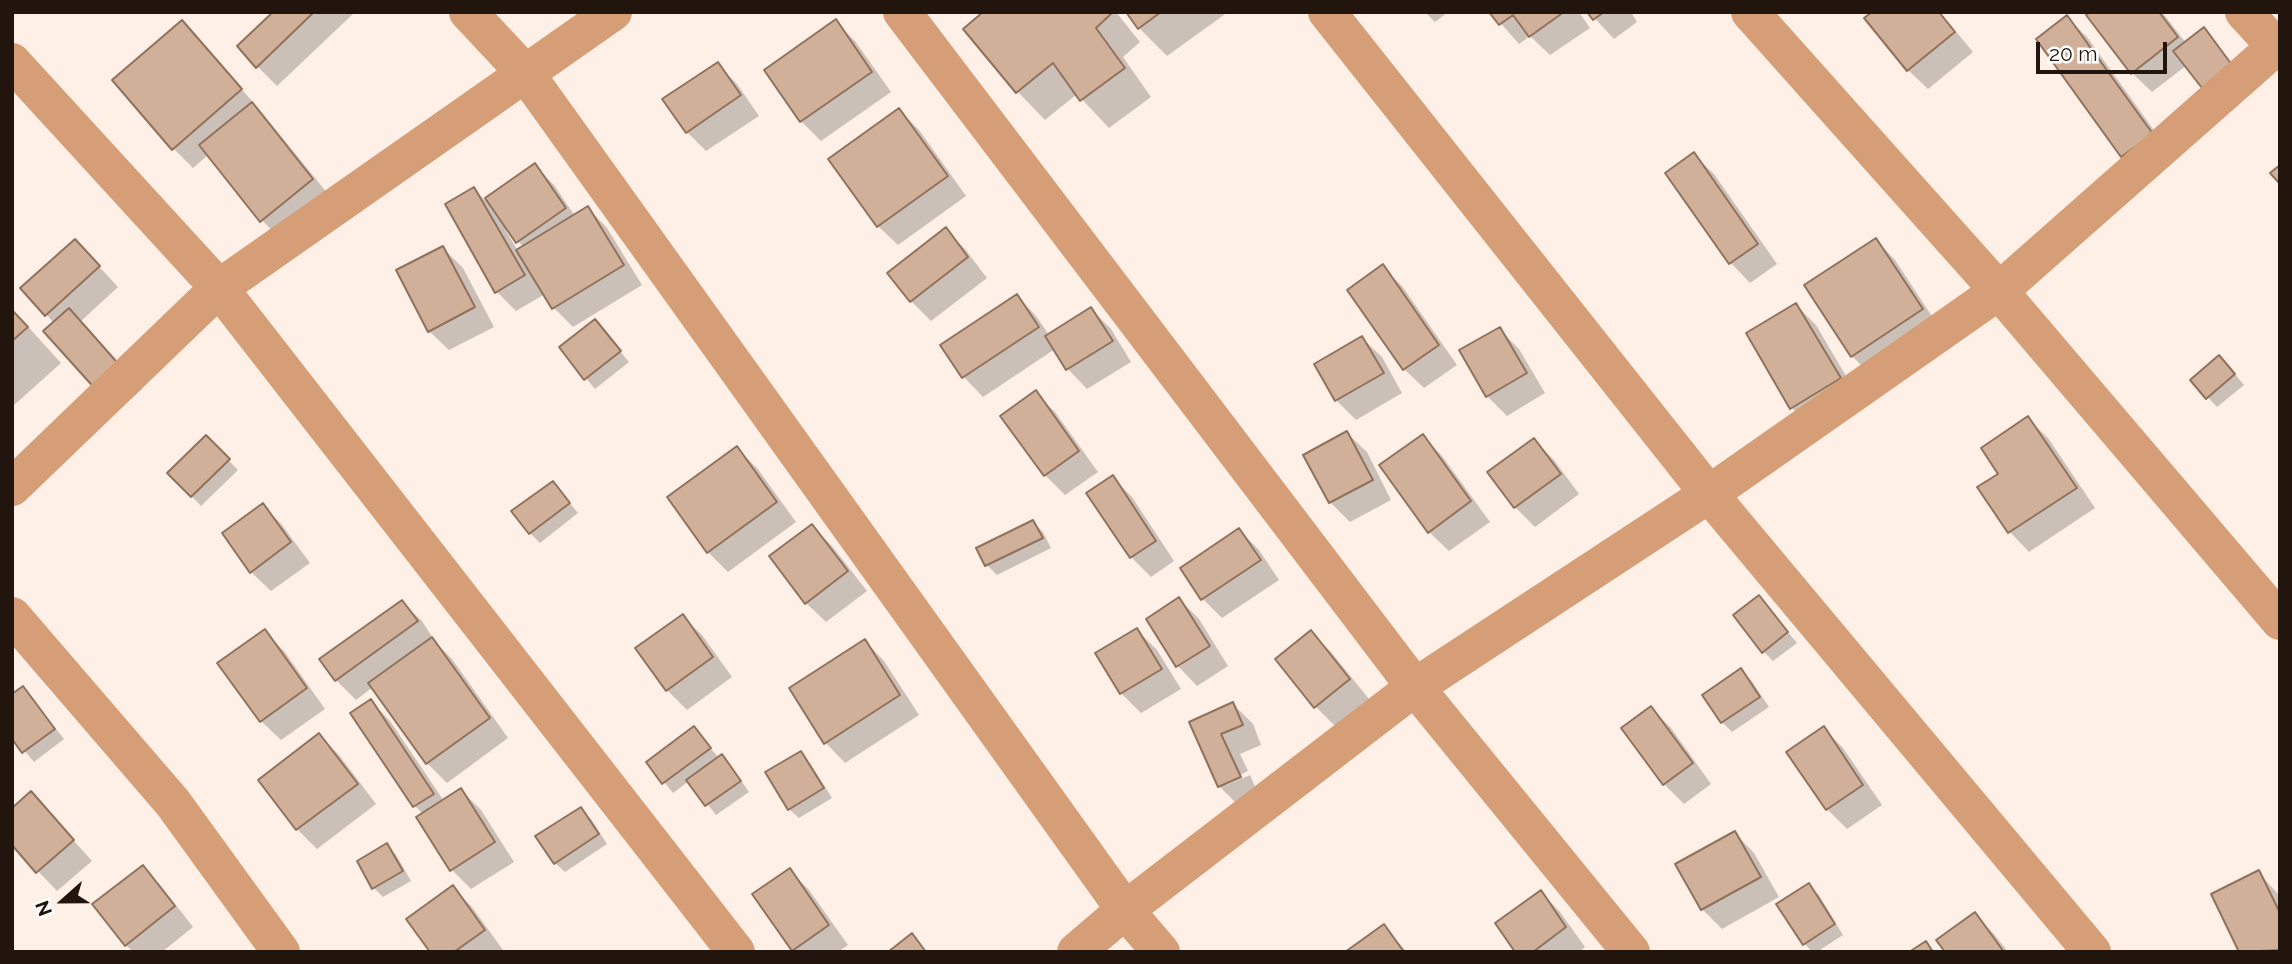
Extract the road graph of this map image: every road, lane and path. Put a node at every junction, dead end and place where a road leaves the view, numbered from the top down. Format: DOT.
graph roads {
  1 [pos="468,12"];
  2 [pos="613,12"];
  3 [pos="902,12"];
  4 [pos="1326,12"];
  5 [pos="1750,12"];
  6 [pos="2244,12"];
  7 [pos="2278,47"];
  8 [pos="12,62"];
  9 [pos="526,74"];
  10 [pos="219,288"];
  11 [pos="1999,291"];
  12 [pos="12,487"];
  13 [pos="1709,494"];
  14 [pos="12,616"];
  15 [pos="2280,621"];
  16 [pos="1415,687"];
  17 [pos="1125,910"];
  18 [pos="281,952"];
  19 [pos="736,952"];
  20 [pos="1076,952"];
  21 [pos="1161,952"];
  22 [pos="1631,952"];
  23 [pos="2092,952"];
  1 -- 9 [label="street"];
  2 -- 9 [label="street"];
  3 -- 16 [label="street"];
  4 -- 13 [label="street"];
  5 -- 11 [label="street"];
  6 -- 7 [label="street"];
  7 -- 11 [label="street"];
  8 -- 10 [label="street"];
  9 -- 10 [label="street"];
  9 -- 17 [label="street"];
  10 -- 12 [label="street"];
  10 -- 19 [label="street"];
  11 -- 13 [label="street"];
  11 -- 15 [label="street"];
  13 -- 16 [label="street"];
  13 -- 23 [label="street"];
  14 -- 18 [label="street"];
  16 -- 17 [label="street"];
  16 -- 22 [label="street"];
  17 -- 20 [label="street"];
  17 -- 21 [label="street"];
}
